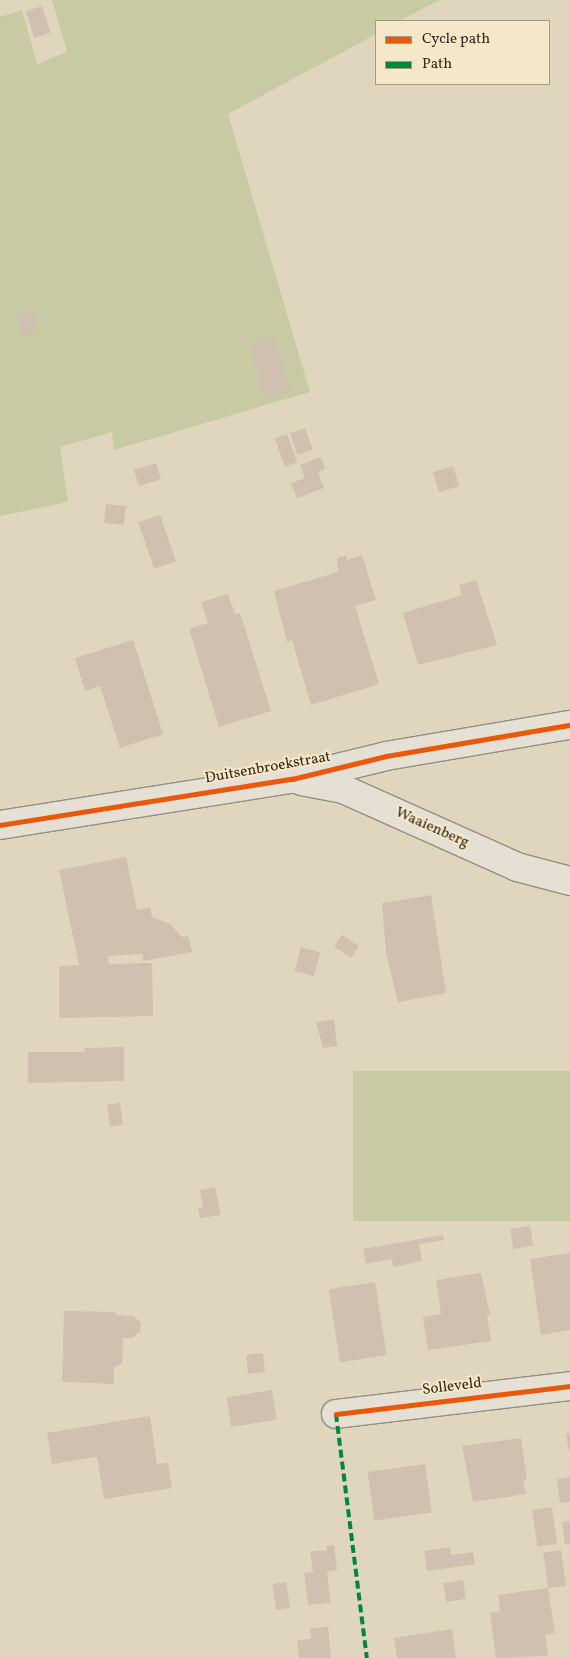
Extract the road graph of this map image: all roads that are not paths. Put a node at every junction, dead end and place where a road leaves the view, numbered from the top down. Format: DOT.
graph roads {
  1 [pos="570,725"];
  2 [pos="292,780"];
  3 [pos="0,825"];
  4 [pos="570,881"];
  5 [pos="570,1386"];
  6 [pos="336,1414"];
  1 -- 2 [label="street, Duitsenbroekstraat"];
  2 -- 3 [label="street, Duitsenbroekstraat"];
  2 -- 4 [label="street, Waaienberg"];
  5 -- 6 [label="street, Solleveld"];
}
